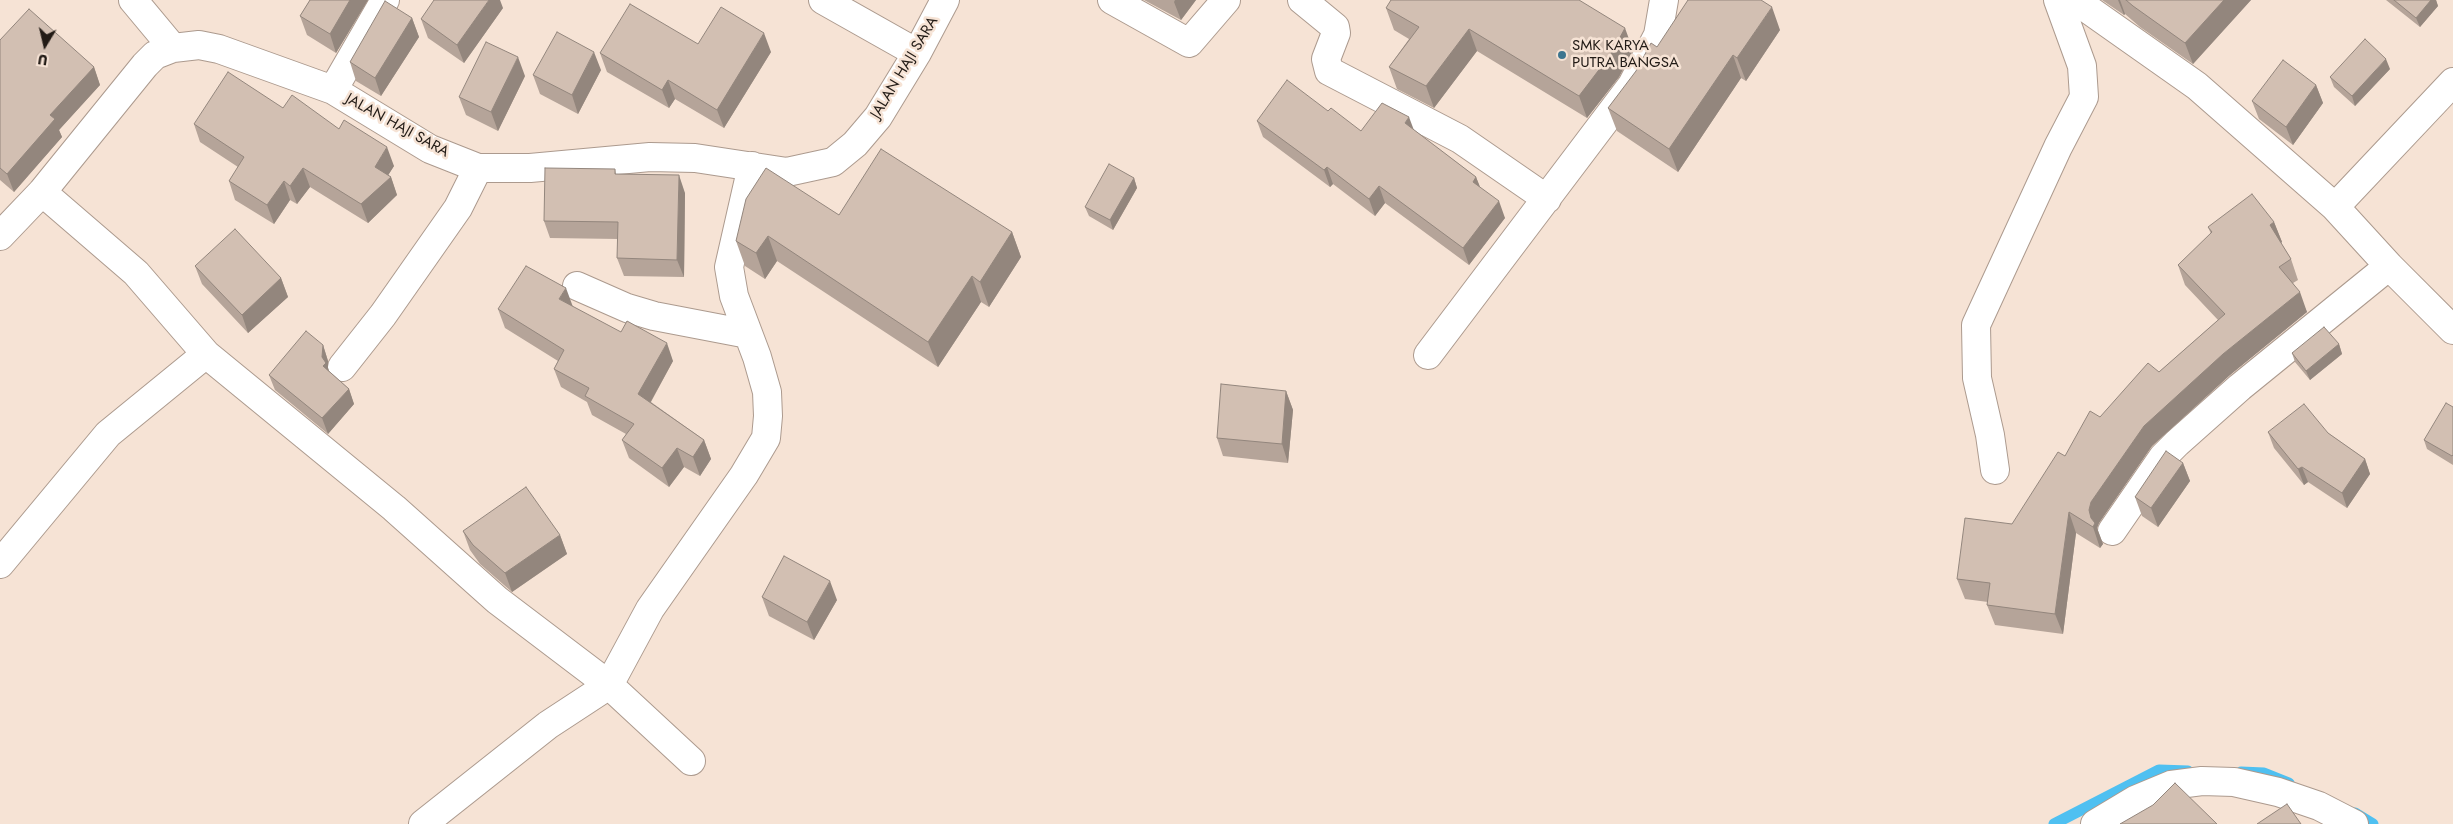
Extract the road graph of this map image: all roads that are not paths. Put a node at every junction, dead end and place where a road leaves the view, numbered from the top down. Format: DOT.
graph roads {
  1 [pos="133,0"];
  2 [pos="385,0"];
  3 [pos="823,0"];
  4 [pos="945,0"];
  5 [pos="1112,0"];
  6 [pos="1226,0"];
  7 [pos="1302,0"];
  8 [pos="1664,0"];
  9 [pos="2058,0"];
  10 [pos="2075,0"];
  11 [pos="173,48"];
  12 [pos="917,52"];
  13 [pos="2453,82"];
  14 [pos="332,90"];
  15 [pos="752,166"];
  16 [pos="478,168"];
  17 [pos="42,192"];
  18 [pos="1547,199"];
  19 [pos="2335,207"];
  20 [pos="0,236"];
  21 [pos="2389,266"];
  22 [pos="577,286"];
  23 [pos="2453,330"];
  24 [pos="748,334"];
  25 [pos="206,354"];
  26 [pos="1428,355"];
  27 [pos="342,367"];
  28 [pos="1995,470"];
  29 [pos="2112,531"];
  30 [pos="0,564"];
  31 [pos="609,685"];
  32 [pos="691,762"];
  33 [pos="422,824"];
  34 [pos="2095,824"];
  35 [pos="2354,824"];
  1 -- 11 [label="street"];
  2 -- 14 [label="street"];
  3 -- 12 [label="street"];
  4 -- 12 [label="street, JALAN HAJI SARA"];
  5 -- 6 [label="street"];
  7 -- 18 [label="street"];
  8 -- 18 [label="street"];
  9 -- 28 [label="street"];
  10 -- 19 [label="street"];
  11 -- 14 [label="street, JALAN HAJI SARA"];
  11 -- 17 [label="street, JALAN HAJI SARA"];
  12 -- 15 [label="street, JALAN HAJI SARA"];
  13 -- 19 [label="street"];
  14 -- 16 [label="street, JALAN HAJI SARA"];
  15 -- 16 [label="street, JALAN HAJI SARA"];
  15 -- 24 [label="street"];
  16 -- 27 [label="street"];
  17 -- 20 [label="street, JALAN HAJI SARA"];
  17 -- 25 [label="street"];
  18 -- 26 [label="street"];
  19 -- 21 [label="street"];
  21 -- 23 [label="street"];
  21 -- 29 [label="street"];
  22 -- 24 [label="street"];
  24 -- 31 [label="street"];
  25 -- 30 [label="street"];
  25 -- 31 [label="street"];
  31 -- 32 [label="street"];
  31 -- 33 [label="street"];
  34 -- 35 [label="street"];
}
